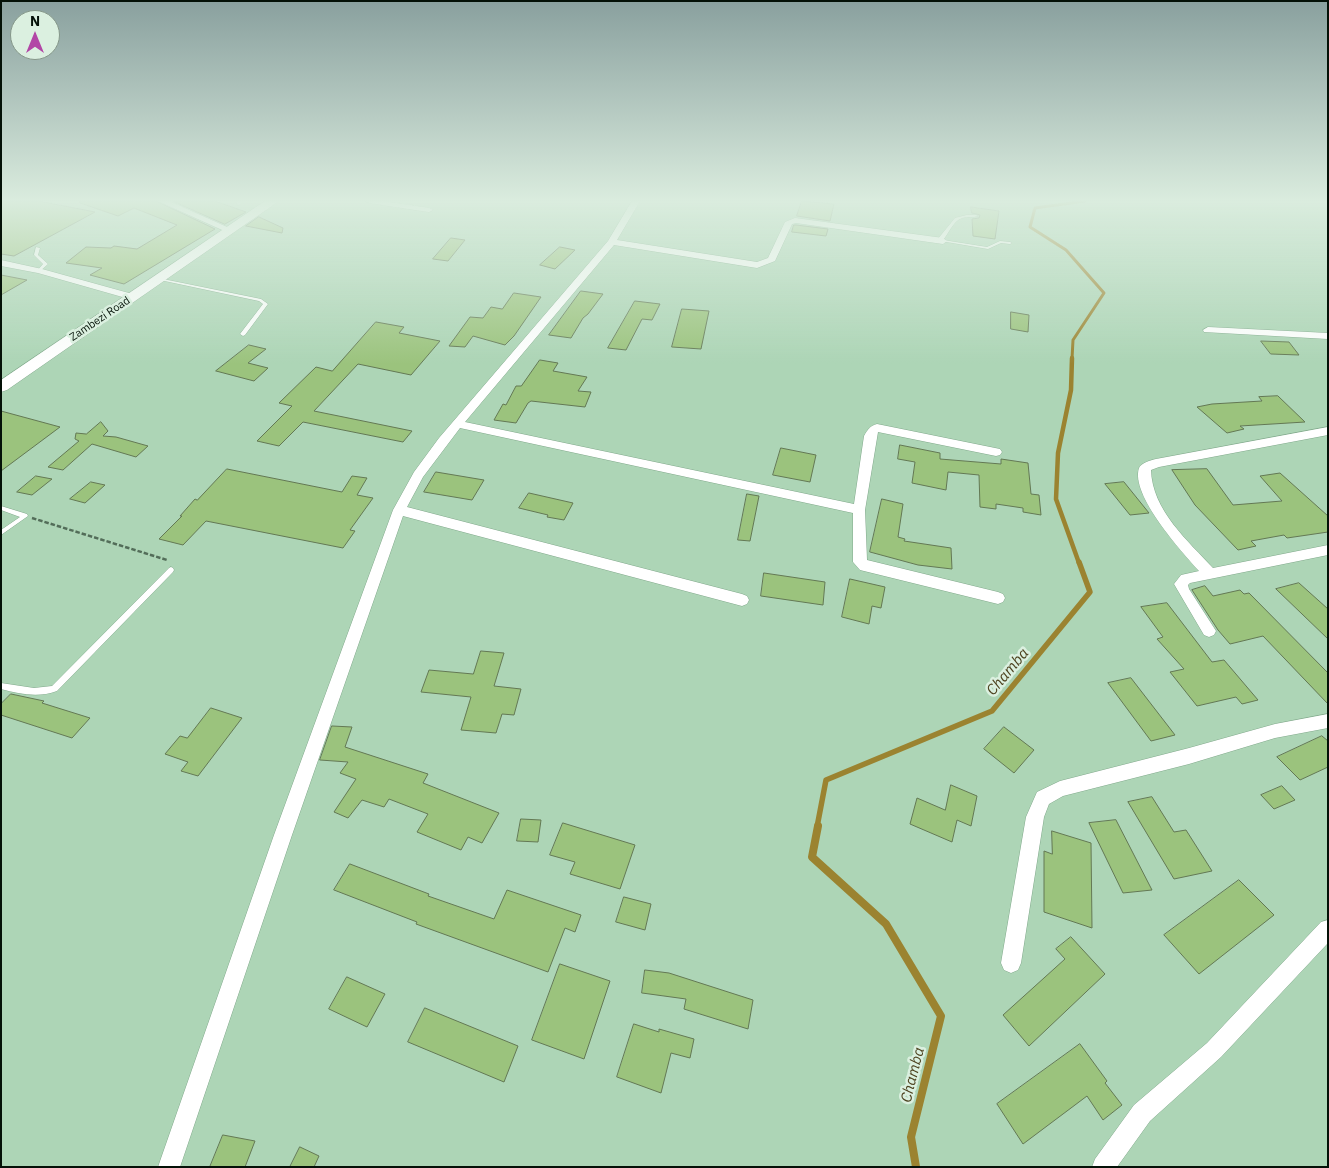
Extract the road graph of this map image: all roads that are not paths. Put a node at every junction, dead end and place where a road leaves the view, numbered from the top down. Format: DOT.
graph roads {
  1 [pos="37,256"];
  2 [pos="195,256"];
  3 [pos="601,256"];
  4 [pos="697,256"];
  5 [pos="774,256"];
  6 [pos="1,264"];
  7 [pos="39,271"];
  8 [pos="160,279"];
  9 [pos="134,297"];
  10 [pos="1208,330"];
  11 [pos="242,334"];
  12 [pos="1328,336"];
  13 [pos="1,387"];
  14 [pos="458,424"];
  15 [pos="1328,431"];
  16 [pos="996,452"];
  17 [pos="1,508"];
  18 [pos="399,510"];
  19 [pos="859,510"];
  20 [pos="1,533"];
  21 [pos="1328,550"];
  22 [pos="171,570"];
  23 [pos="1209,573"];
  24 [pos="998,598"];
  25 [pos="742,600"];
  26 [pos="1209,631"];
  27 [pos="1,686"];
  28 [pos="1328,721"];
  29 [pos="1328,929"];
  30 [pos="1011,963"];
  31 [pos="168,1167"];
  32 [pos="1103,1167"];
  1 -- 7 [label="lane"];
  2 -- 8 [label="main road, Zambezi Road"];
  3 -- 14 [label="street"];
  4 -- 5 [label="street"];
  6 -- 7 [label="street"];
  7 -- 9 [label="street"];
  8 -- 9 [label="main road, Zambezi Road"];
  8 -- 11 [label="lane"];
  9 -- 13 [label="main road, Zambezi Road"];
  10 -- 12 [label="street"];
  14 -- 18 [label="street"];
  14 -- 19 [label="street"];
  15 -- 23 [label="street"];
  16 -- 19 [label="street"];
  17 -- 20 [label="lane"];
  18 -- 25 [label="street"];
  18 -- 31 [label="street"];
  19 -- 24 [label="street"];
  21 -- 23 [label="street"];
  22 -- 27 [label="lane"];
  23 -- 26 [label="street"];
  28 -- 30 [label="street"];
  29 -- 32 [label="street"];
}
